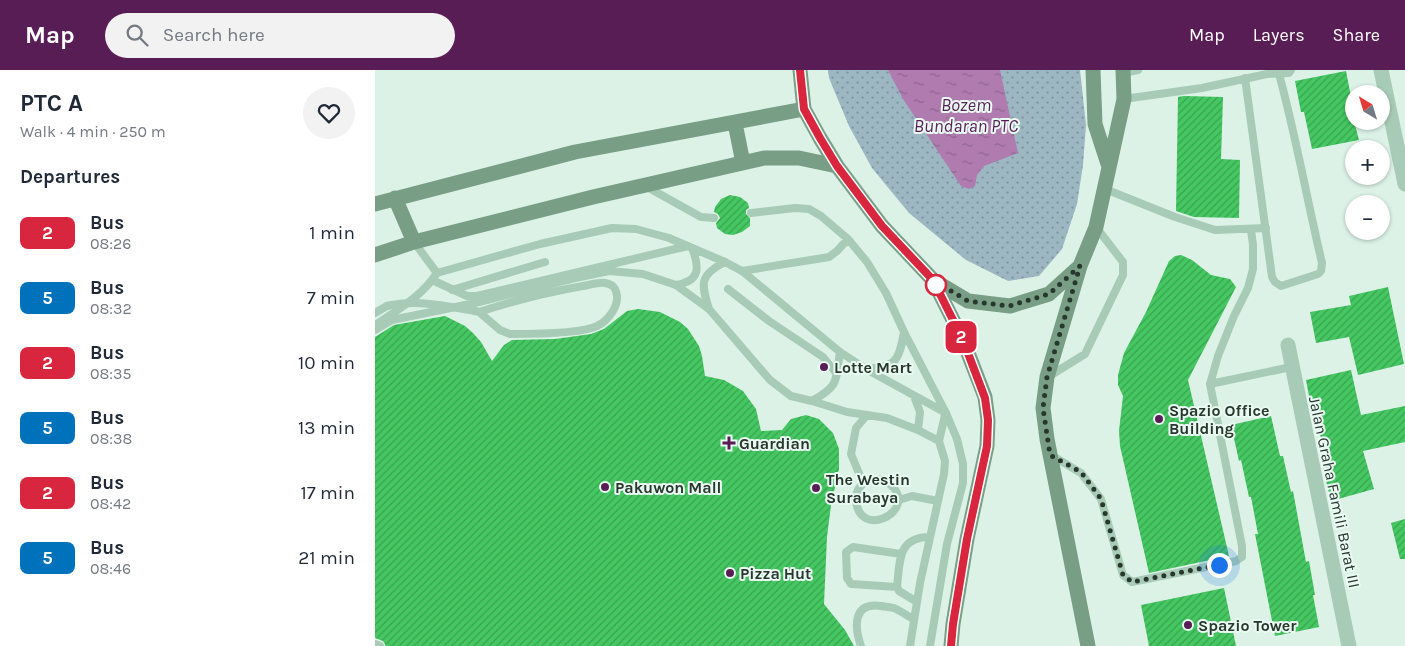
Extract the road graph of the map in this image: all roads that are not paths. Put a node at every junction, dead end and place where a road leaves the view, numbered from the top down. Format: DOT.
graph roads {
  1 [pos="800,70"];
  2 [pos="1093,70"];
  3 [pos="1138,70"];
  4 [pos="1291,70"];
  5 [pos="1381,70"];
  6 [pos="1123,71"];
  7 [pos="1279,74"];
  8 [pos="1245,78"];
  9 [pos="1124,99"];
  10 [pos="804,109"];
  11 [pos="735,123"];
  12 [pos="743,162"];
  13 [pos="837,166"];
  14 [pos="1110,168"];
  15 [pos="1405,184"];
  16 [pos="644,185"];
  17 [pos="1105,189"];
  18 [pos="395,198"];
  19 [pos="375,204"];
  20 [pos="751,213"];
  21 [pos="714,218"];
  22 [pos="1096,227"];
  23 [pos="1266,228"];
  24 [pos="1251,230"];
  25 [pos="848,239"];
  26 [pos="414,242"];
  27 [pos="690,247"];
  28 [pos="375,255"];
  29 [pos="545,262"];
  30 [pos="725,262"];
  31 [pos="1080,266"];
  32 [pos="742,271"];
  33 [pos="437,273"];
  34 [pos="432,280"];
  35 [pos="933,280"];
  36 [pos="676,285"];
  37 [pos="728,289"];
  38 [pos="452,290"];
  39 [pos="375,304"];
  40 [pos="386,306"];
  41 [pos="709,309"];
  42 [pos="477,312"];
  43 [pos="375,313"];
  44 [pos="375,324"];
  45 [pos="375,330"];
  46 [pos="904,332"];
  47 [pos="1288,345"];
  48 [pos="840,352"];
  49 [pos="1291,367"];
  50 [pos="866,369"];
  51 [pos="837,374"];
  52 [pos="1047,377"];
  53 [pos="1210,384"];
  54 [pos="913,395"];
  55 [pos="812,401"];
  56 [pos="946,413"];
  57 [pos="867,415"];
  58 [pos="918,430"];
  59 [pos="939,441"];
  60 [pos="1050,455"];
  61 [pos="863,483"];
  62 [pos="899,500"];
  63 [pos="938,501"];
  64 [pos="930,537"];
  65 [pos="901,554"];
  66 [pos="897,587"];
  67 [pos="917,602"];
  68 [pos="913,619"];
  69 [pos="375,644"];
  70 [pos="380,646"];
  71 [pos="861,646"];
  72 [pos="909,646"];
  73 [pos="931,646"];
  74 [pos="951,646"];
  75 [pos="1088,646"];
  76 [pos="1349,646"];
  1 -- 10 [label="main road"];
  2 -- 14 [label="main road"];
  3 -- 6 [label="lane"];
  4 -- 7 [label="lane"];
  5 -- 15 [label="street"];
  6 -- 9 [label="main road"];
  7 -- 8 [label="lane"];
  7 -- 23 [label="lane"];
  8 -- 9 [label="lane"];
  8 -- 23 [label="lane"];
  9 -- 14 [label="main road"];
  10 -- 11 [label="main road"];
  10 -- 13 [label="main road"];
  11 -- 12 [label="main road"];
  11 -- 18 [label="main road"];
  12 -- 13 [label="main road"];
  12 -- 16 [label="main road"];
  13 -- 35 [label="main road"];
  14 -- 17 [label="main road"];
  16 -- 21 [label="lane"];
  16 -- 26 [label="main road"];
  17 -- 22 [label="main road"];
  17 -- 24 [label="lane"];
  18 -- 19 [label="main road"];
  18 -- 26 [label="main road"];
  20 -- 25 [label="lane"];
  22 -- 31 [label="main road"];
  22 -- 52 [label="lane"];
  23 -- 24 [label="lane"];
  24 -- 53 [label="lane"];
  25 -- 32 [label="lane"];
  25 -- 46 [label="lane"];
  26 -- 28 [label="main road"];
  26 -- 33 [label="lane"];
  27 -- 30 [label="lane"];
  27 -- 33 [label="lane"];
  27 -- 36 [label="lane"];
  27 -- 38 [label="lane"];
  29 -- 38 [label="lane"];
  30 -- 32 [label="lane"];
  30 -- 41 [label="lane"];
  31 -- 35 [label="main road"];
  31 -- 52 [label="main road"];
  32 -- 48 [label="lane"];
  33 -- 34 [label="lane"];
  34 -- 38 [label="lane"];
  34 -- 44 [label="lane"];
  35 -- 74 [label="main road"];
  36 -- 41 [label="lane"];
  36 -- 45 [label="lane"];
  37 -- 51 [label="lane"];
  39 -- 40 [label="lane"];
  40 -- 42 [label="lane, bridge"];
  40 -- 43 [label="lane"];
  41 -- 55 [label="lane"];
  42 -- 42 [label="lane"];
  46 -- 50 [label="lane"];
  46 -- 56 [label="lane"];
  47 -- 49 [label="street, Jalan Graha Famili Barat III"];
  48 -- 50 [label="lane"];
  48 -- 51 [label="lane"];
  49 -- 53 [label="lane"];
  49 -- 76 [label="street, Jalan Graha Famili Barat III"];
  50 -- 54 [label="lane"];
  51 -- 55 [label="lane"];
  52 -- 60 [label="main road"];
  53 -- 60 [label="lane"];
  54 -- 56 [label="lane"];
  54 -- 58 [label="lane"];
  55 -- 57 [label="lane"];
  56 -- 59 [label="lane"];
  56 -- 73 [label="lane"];
  57 -- 58 [label="lane"];
  57 -- 61 [label="lane"];
  58 -- 59 [label="lane"];
  59 -- 63 [label="lane"];
  60 -- 75 [label="main road"];
  61 -- 62 [label="lane"];
  61 -- 62 [label="lane"];
  62 -- 63 [label="lane"];
  63 -- 64 [label="lane"];
  64 -- 65 [label="lane"];
  64 -- 67 [label="lane"];
  65 -- 66 [label="lane"];
  65 -- 66 [label="lane"];
  66 -- 67 [label="lane"];
  67 -- 68 [label="lane"];
  68 -- 71 [label="lane"];
  68 -- 72 [label="lane"];
  69 -- 70 [label="lane"];
}
